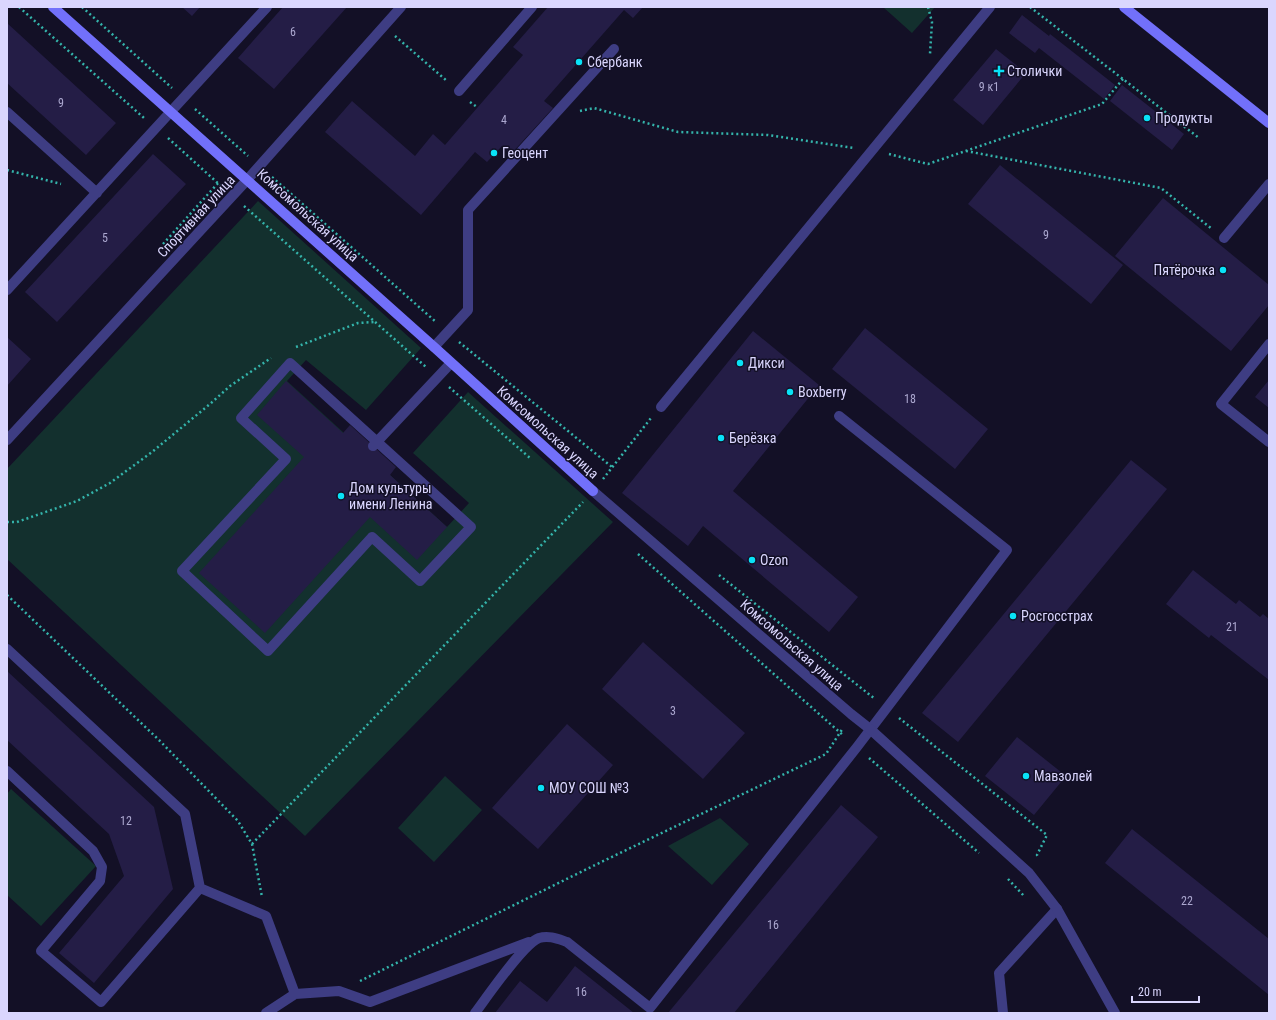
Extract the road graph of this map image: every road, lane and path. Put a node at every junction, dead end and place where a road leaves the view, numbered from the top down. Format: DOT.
graph roads {
  1 [pos="53,7"];
  2 [pos="267,7"];
  3 [pos="401,7"];
  4 [pos="532,7"];
  5 [pos="928,7"];
  6 [pos="990,7"];
  7 [pos="1030,7"];
  8 [pos="1124,7"];
  9 [pos="384,26"];
  10 [pos="614,49"];
  11 [pos="1123,79"];
  12 [pos="929,82"];
  13 [pos="458,91"];
  14 [pos="477,107"];
  15 [pos="7,112"];
  16 [pos="171,112"];
  17 [pos="552,117"];
  18 [pos="1269,123"];
  19 [pos="1198,138"];
  20 [pos="872,150"];
  21 [pos="966,151"];
  22 [pos="7,170"];
  23 [pos="247,180"];
  24 [pos="1269,184"];
  25 [pos="67,186"];
  26 [pos="97,193"];
  27 [pos="1224,238"];
  28 [pos="7,290"];
  29 [pos="374,322"];
  30 [pos="448,332"];
  31 [pos="1269,344"];
  32 [pos="434,347"];
  33 [pos="289,350"];
  34 [pos="275,356"];
  35 [pos="451,363"];
  36 [pos="661,407"];
  37 [pos="839,416"];
  38 [pos="7,440"];
  39 [pos="1269,442"];
  40 [pos="375,444"];
  41 [pos="612,467"];
  42 [pos="593,491"];
  43 [pos="7,522"];
  44 [pos="7,595"];
  45 [pos="7,649"];
  46 [pos="851,714"];
  47 [pos="870,729"];
  48 [pos="7,771"];
  49 [pos="252,844"];
  50 [pos="200,888"];
  51 [pos="1057,909"];
  52 [pos="266,916"];
  53 [pos="540,938"];
  54 [pos="339,991"];
  55 [pos="295,994"];
  56 [pos="266,1013"];
  57 [pos="475,1013"];
  58 [pos="1002,1013"];
  59 [pos="1115,1013"];
  1 -- 16 [label="street, Комсомольская улица"];
  2 -- 16 [label="street"];
  3 -- 9 [label="street, Спортивная улица"];
  4 -- 13 [label="street"];
  5 -- 12 [label="path"];
  6 -- 12 [label="street"];
  7 -- 11 [label="path"];
  8 -- 18 [label="street"];
  9 -- 13 [label="path"];
  9 -- 23 [label="street, Спортивная улица"];
  10 -- 17 [label="street"];
  11 -- 19 [label="path"];
  11 -- 21 [label="path"];
  12 -- 20 [label="street"];
  13 -- 14 [label="path"];
  15 -- 26 [label="street"];
  16 -- 23 [label="street, Комсомольская улица"];
  16 -- 26 [label="street"];
  17 -- 20 [label="path"];
  17 -- 30 [label="street"];
  20 -- 21 [label="path"];
  20 -- 36 [label="street"];
  21 -- 27 [label="path"];
  22 -- 25 [label="path"];
  23 -- 32 [label="street, Комсомольская улица"];
  23 -- 38 [label="street, Спортивная улица"];
  24 -- 27 [label="street"];
  26 -- 28 [label="street"];
  29 -- 33 [label="path"];
  30 -- 32 [label="street"];
  30 -- 41 [label="path"];
  31 -- 39 [label="street"];
  32 -- 35 [label="street, Комсомольская улица"];
  34 -- 43 [label="path"];
  35 -- 40 [label="street"];
  35 -- 42 [label="street, Комсомольская улица"];
  36 -- 41 [label="path"];
  37 -- 47 [label="street"];
  40 -- 40 [label="street"];
  41 -- 42 [label="path"];
  42 -- 46 [label="street, Комсомольская улица"];
  42 -- 49 [label="path"];
  44 -- 49 [label="path"];
  45 -- 50 [label="street"];
  46 -- 47 [label="street, Комсомольская улица"];
  46 -- 54 [label="path"];
  47 -- 51 [label="street, Комсомольская улица"];
  47 -- 53 [label="street"];
  48 -- 50 [label="street"];
  49 -- 52 [label="path"];
  50 -- 52 [label="street"];
  51 -- 58 [label="street"];
  51 -- 59 [label="street, Комсомольская улица"];
  52 -- 55 [label="street"];
  53 -- 54 [label="street"];
  53 -- 57 [label="street"];
  54 -- 55 [label="street"];
  55 -- 56 [label="street"];
}
